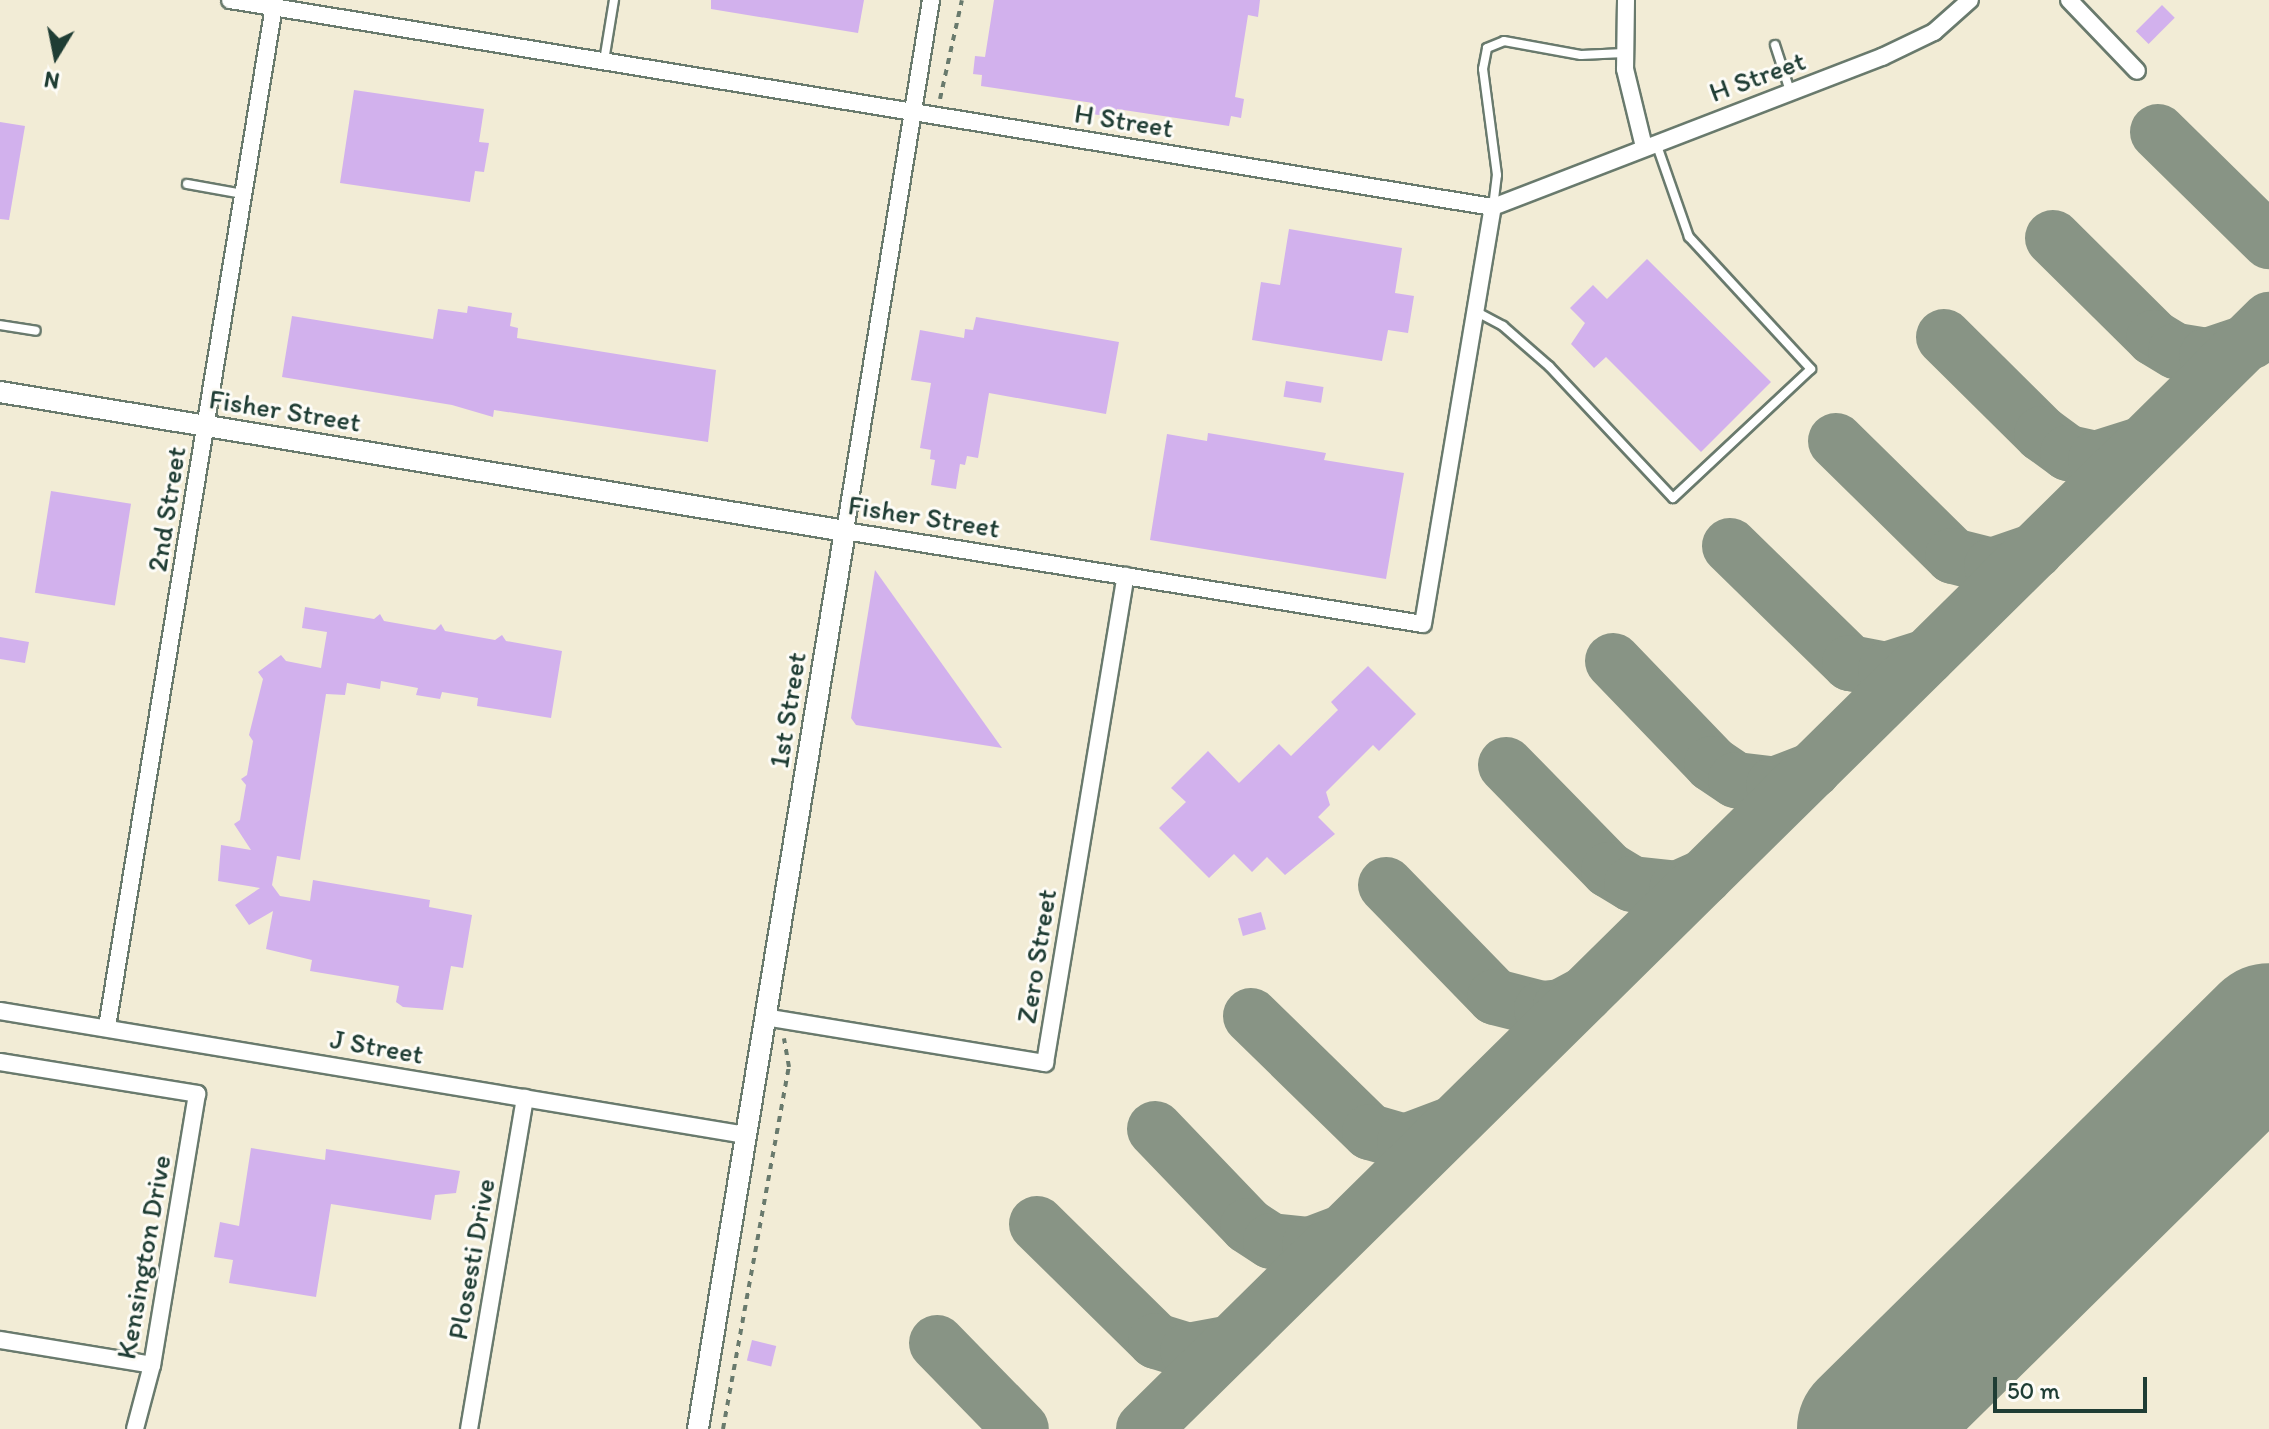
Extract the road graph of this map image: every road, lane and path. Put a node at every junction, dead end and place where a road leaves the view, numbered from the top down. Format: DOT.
graph roads {
  1 [pos="230,0"];
  2 [pos="614,0"];
  3 [pos="931,0"];
  4 [pos="962,0"];
  5 [pos="1626,0"];
  6 [pos="1970,0"];
  7 [pos="2069,0"];
  8 [pos="275,4"];
  9 [pos="1775,45"];
  10 [pos="1624,53"];
  11 [pos="604,61"];
  12 [pos="2137,71"];
  13 [pos="1790,91"];
  14 [pos="912,111"];
  15 [pos="936,115"];
  16 [pos="1650,145"];
  17 [pos="187,184"];
  18 [pos="244,194"];
  19 [pos="1493,207"];
  20 [pos="1475,311"];
  21 [pos="0,325"];
  22 [pos="36,331"];
  23 [pos="0,392"];
  24 [pos="206,425"];
  25 [pos="845,531"];
  26 [pos="1126,576"];
  27 [pos="0,1011"];
  28 [pos="764,1017"];
  29 [pos="107,1027"];
  30 [pos="0,1062"];
  31 [pos="525,1098"];
  32 [pos="746,1135"];
  33 [pos="0,1340"];
  34 [pos="152,1365"];
  35 [pos="135,1429"];
  36 [pos="469,1429"];
  37 [pos="698,1429"];
  1 -- 8 [label="street, H Street"];
  2 -- 11 [label="lane"];
  3 -- 14 [label="street, 1st Street"];
  4 -- 15 [label="path"];
  5 -- 10 [label="street"];
  6 -- 13 [label="street, H Street"];
  7 -- 12 [label="street"];
  8 -- 11 [label="street, H Street"];
  8 -- 18 [label="street, 2nd Street"];
  9 -- 13 [label="lane"];
  10 -- 16 [label="street"];
  10 -- 19 [label="lane"];
  11 -- 14 [label="street, H Street"];
  13 -- 16 [label="street, H Street"];
  14 -- 15 [label="street, H Street"];
  14 -- 25 [label="street, 1st Street"];
  15 -- 19 [label="street, H Street"];
  16 -- 19 [label="street, H Street"];
  16 -- 20 [label="lane"];
  17 -- 18 [label="lane"];
  18 -- 24 [label="street, 2nd Street"];
  19 -- 20 [label="street, Fisher Street"];
  20 -- 26 [label="street, Fisher Street"];
  21 -- 22 [label="lane"];
  23 -- 24 [label="street, Fisher Street"];
  24 -- 25 [label="street, Fisher Street"];
  24 -- 29 [label="street, 2nd Street"];
  25 -- 26 [label="street, Fisher Street"];
  25 -- 28 [label="street, 1st Street"];
  26 -- 28 [label="street, Zero Street"];
  27 -- 29 [label="street, J Street"];
  28 -- 32 [label="street, 1st Street"];
  29 -- 31 [label="street, J Street"];
  30 -- 34 [label="street, Kensington Drive"];
  31 -- 32 [label="street, J Street"];
  31 -- 36 [label="street, Plosesti Drive"];
  32 -- 37 [label="street, 1st Street"];
  33 -- 34 [label="street"];
  34 -- 35 [label="street, Kensington Drive"];
}
